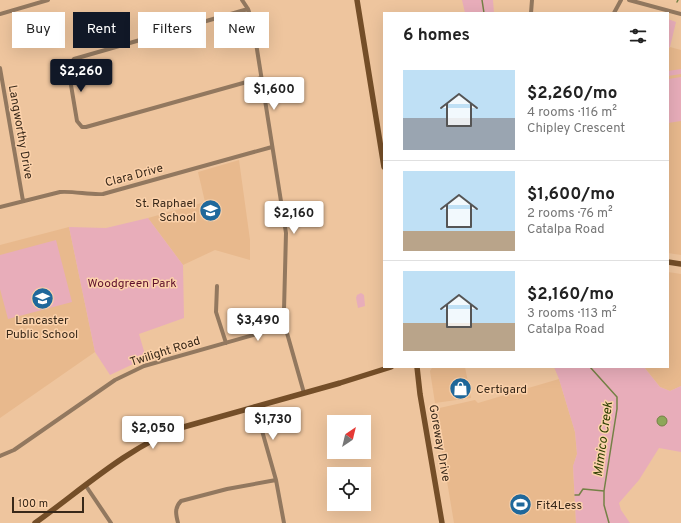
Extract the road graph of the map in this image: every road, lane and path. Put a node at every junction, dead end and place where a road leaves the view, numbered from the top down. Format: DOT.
graph roads {
  1 [pos="48,0"];
  2 [pos="242,0"];
  3 [pos="357,0"];
  4 [pos="532,0"];
  5 [pos="621,0"];
  6 [pos="629,0"];
  7 [pos="36,2"];
  8 [pos="248,9"];
  9 [pos="531,12"];
  10 [pos="615,12"];
  11 [pos="0,14"];
  12 [pos="681,14"];
  13 [pos="0,68"];
  14 [pos="261,78"];
  15 [pos="272,147"];
  16 [pos="383,161"];
  17 [pos="23,201"];
  18 [pos="0,207"];
  19 [pos="669,262"];
  20 [pos="681,264"];
  21 [pos="217,286"];
  22 [pos="285,326"];
  23 [pos="226,342"];
  24 [pos="388,368"];
  25 [pos="417,368"];
  26 [pos="304,392"];
  27 [pos="255,406"];
  28 [pos="0,456"];
  29 [pos="276,480"];
  30 [pos="86,486"];
  31 [pos="35,523"];
  32 [pos="111,523"];
  33 [pos="178,523"];
  34 [pos="284,523"];
  35 [pos="442,523"];
  1 -- 7 [label="street"];
  2 -- 8 [label="street"];
  3 -- 16 [label="street"];
  4 -- 9 [label="street"];
  5 -- 10 [label="street"];
  6 -- 12 [label="street"];
  7 -- 11 [label="street"];
  8 -- 14 [label="street"];
  8 -- 14 [label="street"];
  13 -- 17 [label="street, Langworthy Drive"];
  14 -- 15 [label="street"];
  15 -- 17 [label="street, Clara Drive"];
  15 -- 22 [label="street"];
  17 -- 18 [label="street, Clara Drive"];
  19 -- 20 [label="street"];
  21 -- 23 [label="street"];
  22 -- 23 [label="street, Twilight Road"];
  22 -- 26 [label="street"];
  23 -- 28 [label="street, Twilight Road"];
  24 -- 26 [label="street"];
  25 -- 35 [label="street, Goreway Drive"];
  26 -- 27 [label="street"];
  27 -- 29 [label="street"];
  27 -- 30 [label="street"];
  29 -- 33 [label="street"];
  29 -- 34 [label="street"];
  30 -- 31 [label="street"];
  30 -- 32 [label="street"];
}
